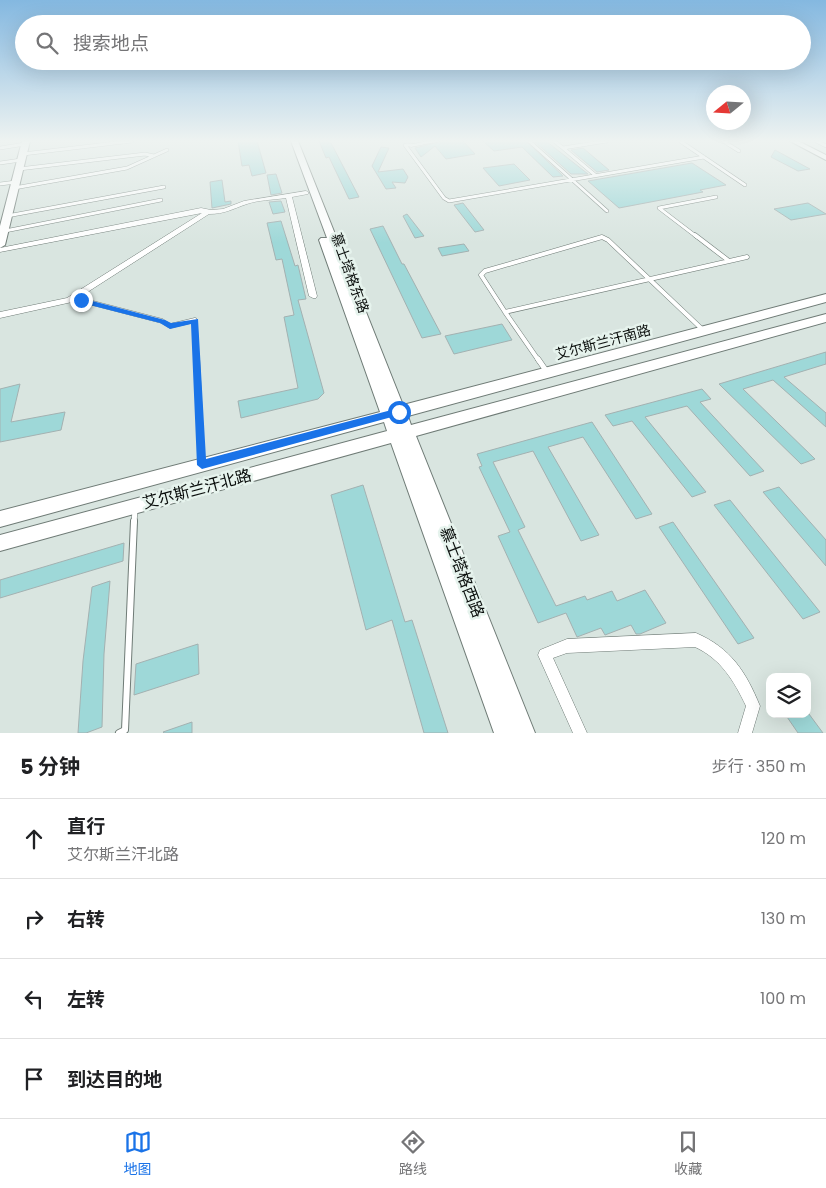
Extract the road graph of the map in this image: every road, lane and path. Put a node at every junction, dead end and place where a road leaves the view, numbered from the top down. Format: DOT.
graph roads {
  1 [pos="17,175"];
  2 [pos="80,175"];
  3 [pos="299,175"];
  4 [pos="306,175"];
  5 [pos="429,175"];
  6 [pos="567,175"];
  7 [pos="595,175"];
  8 [pos="731,175"];
  9 [pos="571,179"];
  10 [pos="0,184"];
  11 [pos="15,185"];
  12 [pos="746,185"];
  13 [pos="164,188"];
  14 [pos="306,193"];
  15 [pos="288,195"];
  16 [pos="716,197"];
  17 [pos="161,200"];
  18 [pos="608,211"];
  19 [pos="206,213"];
  20 [pos="7,216"];
  21 [pos="4,231"];
  22 [pos="0,245"];
  23 [pos="0,250"];
  24 [pos="747,257"];
  25 [pos="729,261"];
  26 [pos="650,279"];
  27 [pos="313,296"];
  28 [pos="826,298"];
  29 [pos="69,300"];
  30 [pos="505,312"];
  31 [pos="0,315"];
  32 [pos="826,318"];
  33 [pos="704,331"];
  34 [pos="548,372"];
  35 [pos="393,414"];
  36 [pos="401,433"];
  37 [pos="202,465"];
  38 [pos="136,506"];
  39 [pos="0,519"];
  40 [pos="0,543"];
  41 [pos="119,733"];
  42 [pos="505,733"];
  43 [pos="524,733"];
  44 [pos="580,733"];
  45 [pos="745,733"];
  1 -- 11 [label="main road"];
  2 -- 11 [label="lane"];
  3 -- 14 [label="main road, 慕士塔格东路"];
  4 -- 35 [label="main road, 慕士塔格东路"];
  5 -- 9 [label="lane"];
  6 -- 9 [label="lane"];
  7 -- 9 [label="lane"];
  8 -- 12 [label="lane"];
  9 -- 18 [label="lane"];
  10 -- 11 [label="lane"];
  11 -- 20 [label="main road"];
  13 -- 20 [label="lane"];
  14 -- 15 [label="street"];
  14 -- 35 [label="main road, 慕士塔格东路"];
  15 -- 19 [label="street"];
  15 -- 27 [label="street"];
  16 -- 25 [label="lane"];
  17 -- 21 [label="lane"];
  19 -- 23 [label="street"];
  19 -- 29 [label="street"];
  20 -- 21 [label="main road"];
  21 -- 22 [label="main road"];
  24 -- 25 [label="lane"];
  25 -- 26 [label="lane"];
  26 -- 30 [label="lane"];
  26 -- 30 [label="lane"];
  26 -- 33 [label="lane"];
  28 -- 33 [label="main road, 艾尔斯兰汗南路"];
  29 -- 31 [label="street"];
  29 -- 37 [label="lane"];
  30 -- 34 [label="lane"];
  32 -- 36 [label="main road"];
  33 -- 34 [label="main road, 艾尔斯兰汗南路"];
  34 -- 35 [label="main road, 艾尔斯兰汗南路"];
  35 -- 36 [label="main road, 慕士塔格西路"];
  35 -- 37 [label="main road, 艾尔斯兰汗北路"];
  36 -- 38 [label="main road, 艾尔斯兰汗北路"];
  36 -- 42 [label="main road, 慕士塔格西路"];
  36 -- 43 [label="main road, 慕士塔格西路"];
  37 -- 39 [label="main road, 艾尔斯兰汗北路"];
  38 -- 40 [label="main road, 艾尔斯兰汗北路"];
  38 -- 41 [label="lane"];
  44 -- 45 [label="street"];
}
